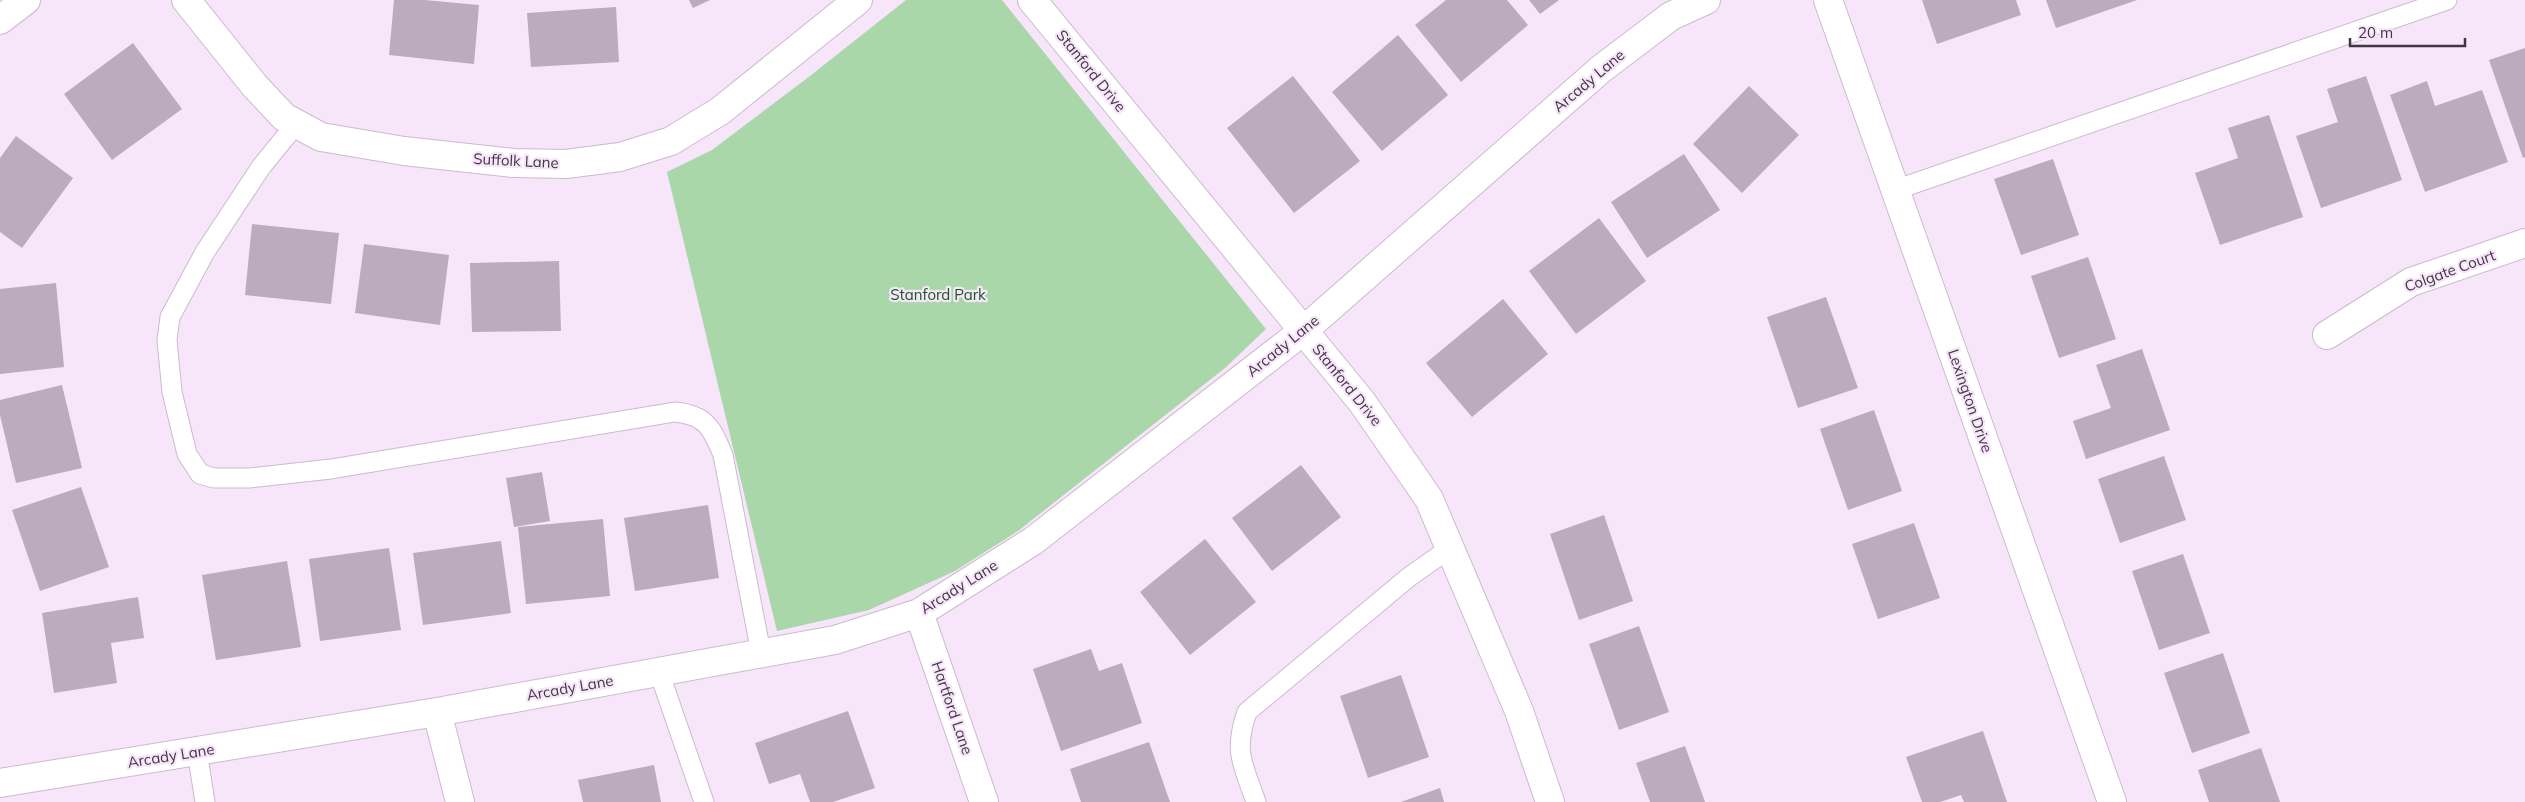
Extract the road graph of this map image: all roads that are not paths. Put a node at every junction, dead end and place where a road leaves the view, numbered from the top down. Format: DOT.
graph roads {
  1 [pos="26,0"];
  2 [pos="186,0"];
  3 [pos="858,0"];
  4 [pos="1032,0"];
  5 [pos="1706,0"];
  6 [pos="1828,0"];
  7 [pos="2446,0"];
  8 [pos="0,20"];
  9 [pos="296,124"];
  10 [pos="1895,190"];
  11 [pos="2525,244"];
  12 [pos="1303,331"];
  13 [pos="2327,336"];
  14 [pos="1450,548"];
  15 [pos="919,613"];
  16 [pos="761,653"];
  17 [pos="659,672"];
  18 [pos="437,712"];
  19 [pos="197,751"];
  20 [pos="0,783"];
  21 [pos="205,802"];
  22 [pos="460,802"];
  23 [pos="704,802"];
  24 [pos="984,802"];
  25 [pos="1256,802"];
  26 [pos="1550,802"];
  27 [pos="2112,802"];
  1 -- 8 [label="street"];
  2 -- 9 [label="street, Suffolk Lane"];
  3 -- 9 [label="street, Suffolk Lane"];
  4 -- 12 [label="street, Stanford Drive"];
  5 -- 12 [label="street, Arcady Lane"];
  6 -- 10 [label="street, Lexington Drive"];
  7 -- 10 [label="lane"];
  9 -- 16 [label="lane"];
  10 -- 27 [label="street, Lexington Drive"];
  11 -- 13 [label="street, Colgate Court"];
  12 -- 14 [label="street, Stanford Drive"];
  12 -- 15 [label="street, Arcady Lane"];
  14 -- 25 [label="lane"];
  14 -- 26 [label="street, Stanford Drive"];
  15 -- 16 [label="street, Arcady Lane"];
  15 -- 24 [label="street, Hartford Lane"];
  16 -- 17 [label="street, Arcady Lane"];
  17 -- 18 [label="street, Arcady Lane"];
  17 -- 23 [label="lane"];
  18 -- 19 [label="street, Arcady Lane"];
  18 -- 22 [label="street"];
  19 -- 20 [label="street, Arcady Lane"];
  19 -- 21 [label="lane"];
}
